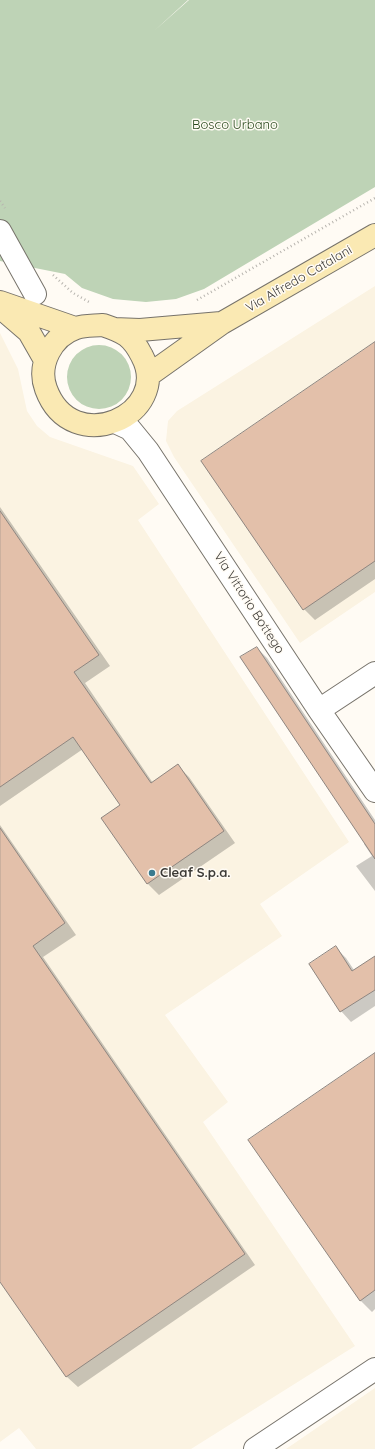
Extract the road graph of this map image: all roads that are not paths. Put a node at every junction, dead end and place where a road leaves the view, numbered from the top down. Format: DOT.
graph roads {
  1 [pos="0,231"];
  2 [pos="375,235"];
  3 [pos="35,294"];
  4 [pos="0,302"];
  5 [pos="0,307"];
  6 [pos="222,323"];
  7 [pos="75,328"];
  8 [pos="114,329"];
  9 [pos="45,360"];
  10 [pos="149,375"];
  11 [pos="115,422"];
  12 [pos="375,673"];
  13 [pos="319,710"];
  14 [pos="375,791"];
  15 [pos="375,1369"];
  16 [pos="255,1449"];
  1 -- 3 [label="street"];
  2 -- 6 [label="street, Via Alfredo Catalani"];
  4 -- 7 [label="street"];
  5 -- 9 [label="street"];
  6 -- 8 [label="street, Via Alfredo Catalani"];
  6 -- 10 [label="street, Via Alfredo Catalani"];
  7 -- 8 [label="street"];
  7 -- 9 [label="street"];
  8 -- 10 [label="street"];
  9 -- 11 [label="street"];
  10 -- 11 [label="street"];
  11 -- 13 [label="street, Via Vittorio Bottego"];
  12 -- 13 [label="street"];
  13 -- 14 [label="street, Via Vittorio Bottego"];
  15 -- 16 [label="street"];
}
